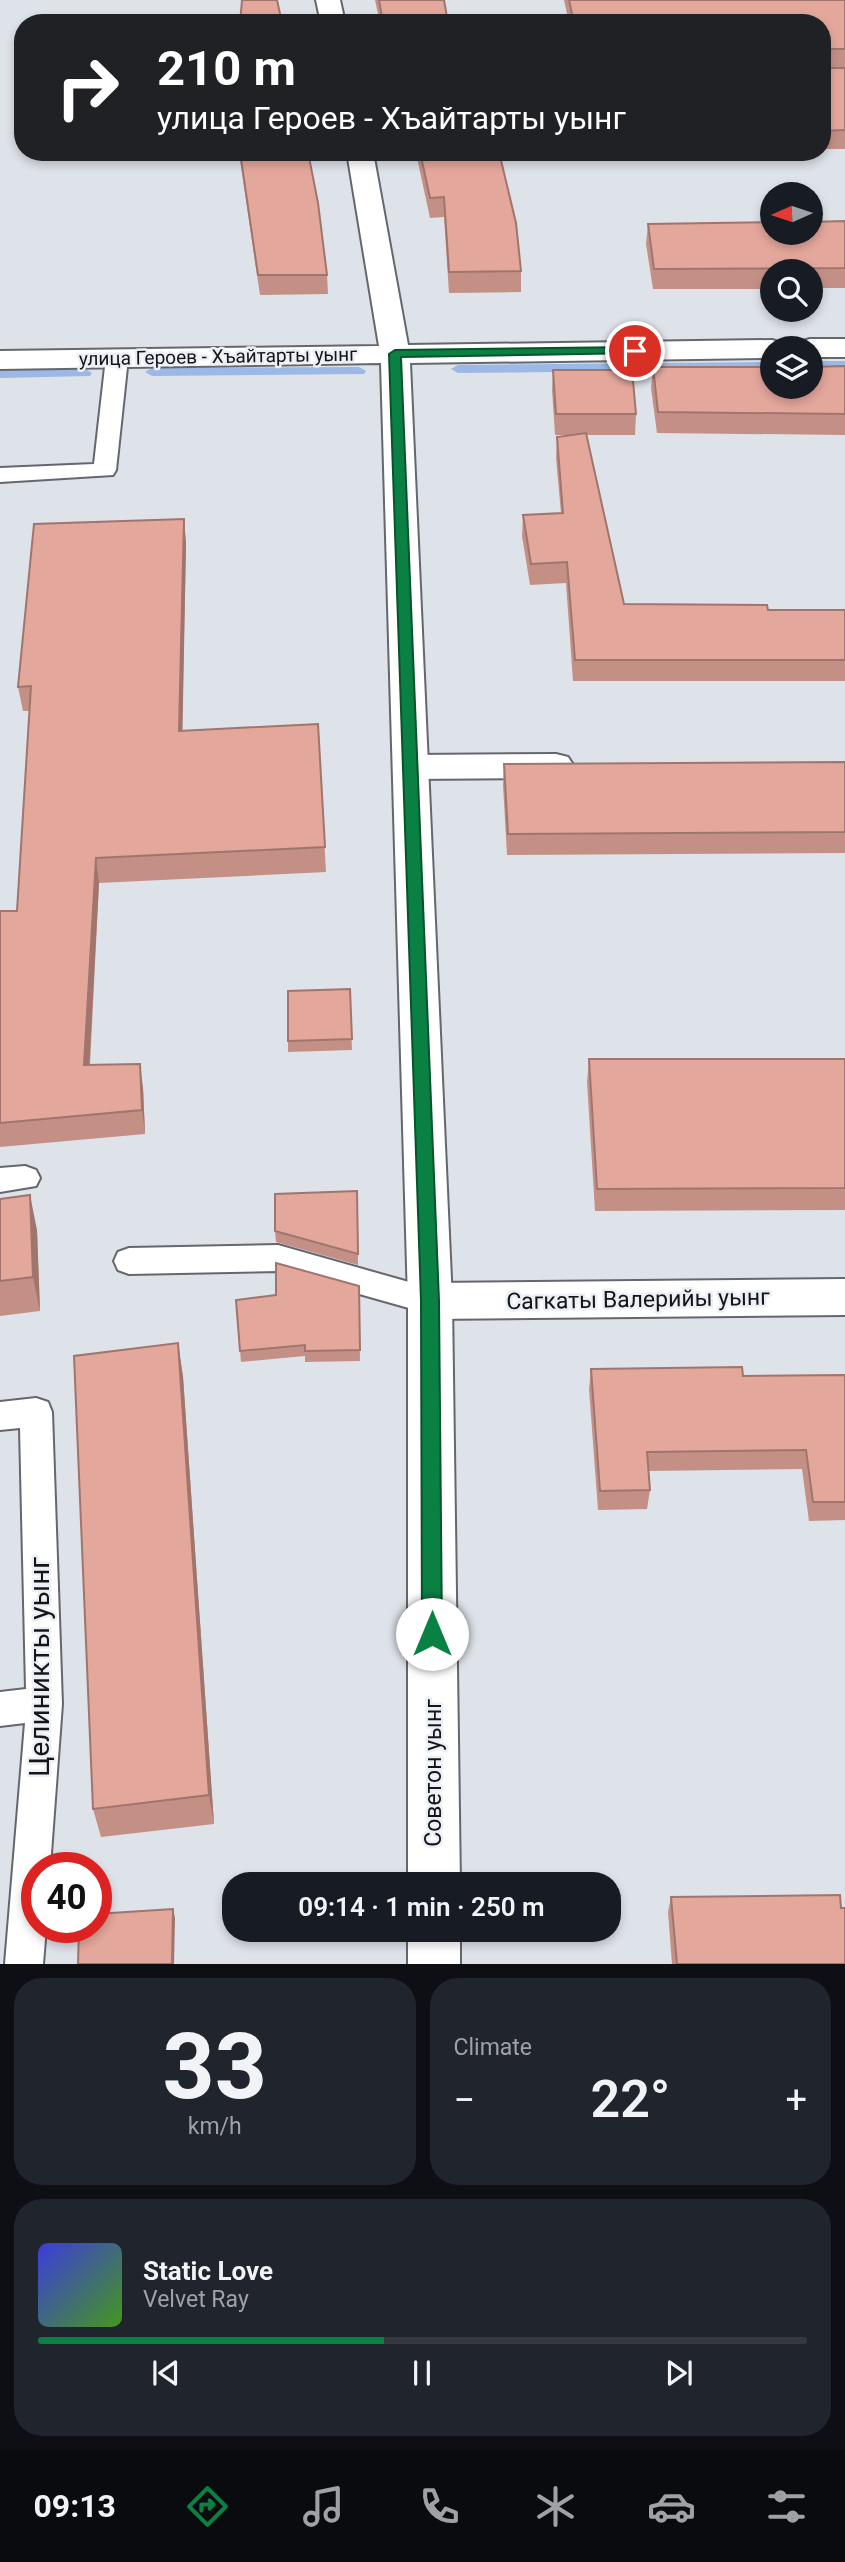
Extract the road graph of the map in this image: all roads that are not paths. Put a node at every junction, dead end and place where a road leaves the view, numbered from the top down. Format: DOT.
graph roads {
  1 [pos="362,161"];
  2 [pos="823,348"];
  3 [pos="845,348"];
  4 [pos="760,349"];
  5 [pos="395,354"];
  6 [pos="117,358"];
  7 [pos="0,360"];
  8 [pos="0,475"];
  9 [pos="593,765"];
  10 [pos="411,767"];
  11 [pos="130,1261"];
  12 [pos="845,1297"];
  13 [pos="430,1301"];
  14 [pos="0,1416"];
  15 [pos="44,1704"];
  16 [pos="0,1709"];
  17 [pos="434,1872"];
  18 [pos="434,1942"];
  19 [pos="24,1964"];
  20 [pos="434,1964"];
  1 -- 5 [label="street, Советон уынг"];
  2 -- 3 [label="street"];
  4 -- 5 [label="street, улица Героев - Хъайтарты уынг"];
  5 -- 6 [label="street, улица Героев - Хъайтарты уынг"];
  5 -- 10 [label="street, Советон уынг"];
  6 -- 7 [label="street, улица Героев - Хъайтарты уынг"];
  6 -- 8 [label="lane"];
  9 -- 10 [label="street"];
  10 -- 13 [label="street, Советон уынг"];
  11 -- 13 [label="lane"];
  12 -- 13 [label="street, Сагкаты Валерийы уынг"];
  13 -- 17 [label="street, Советон уынг"];
  14 -- 15 [label="lane, Целиникты уынг"];
  15 -- 16 [label="lane"];
  15 -- 19 [label="lane, Целиникты уынг"];
  18 -- 20 [label="street"];
}
